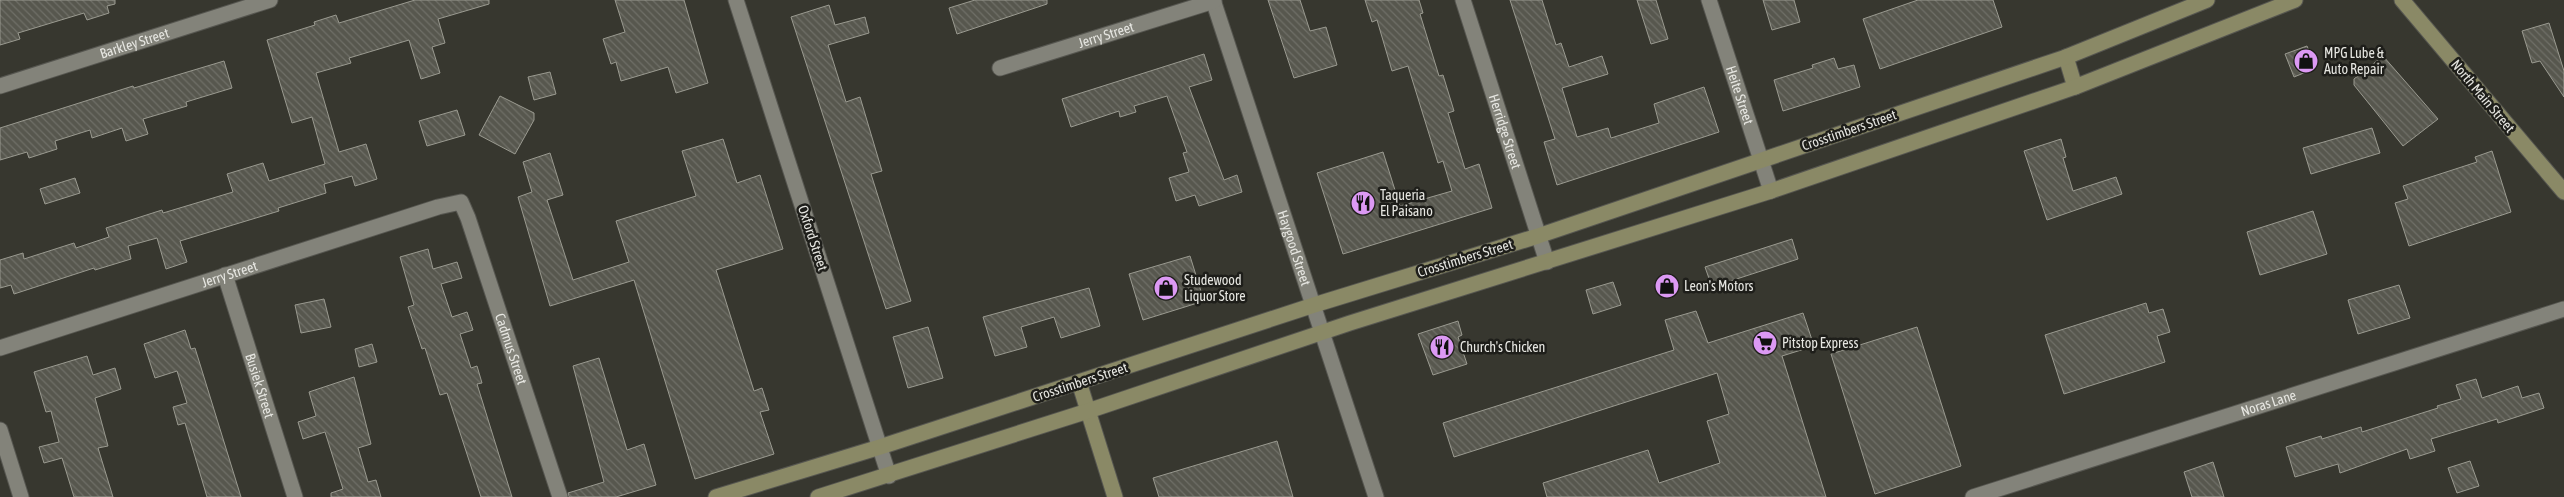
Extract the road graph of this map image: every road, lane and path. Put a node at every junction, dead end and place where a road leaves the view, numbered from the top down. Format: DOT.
graph roads {
  1 [pos="270,0"];
  2 [pos="736,0"];
  3 [pos="1214,0"];
  4 [pos="1463,0"];
  5 [pos="1709,0"];
  6 [pos="2208,0"];
  7 [pos="2295,0"];
  8 [pos="2402,0"];
  9 [pos="2066,57"];
  10 [pos="1000,68"];
  11 [pos="0,86"];
  12 [pos="2075,87"];
  13 [pos="1761,160"];
  14 [pos="1771,191"];
  15 [pos="2564,192"];
  16 [pos="461,202"];
  17 [pos="1538,236"];
  18 [pos="1547,262"];
  19 [pos="225,275"];
  20 [pos="1314,305"];
  21 [pos="2564,309"];
  22 [pos="1323,332"];
  23 [pos="0,348"];
  24 [pos="1079,382"];
  25 [pos="1088,411"];
  26 [pos="0,430"];
  27 [pos="880,448"];
  28 [pos="889,476"];
  29 [pos="21,497"];
  30 [pos="295,497"];
  31 [pos="560,497"];
  32 [pos="716,497"];
  33 [pos="818,497"];
  34 [pos="1115,497"];
  35 [pos="1376,497"];
  36 [pos="1973,497"];
  1 -- 11 [label="street, Barkley Street"];
  2 -- 27 [label="street, Oxford Street"];
  3 -- 10 [label="street, Jerry Street"];
  3 -- 20 [label="street, Haygood Street"];
  4 -- 17 [label="street, Herridge Street"];
  5 -- 13 [label="street, Heite Street"];
  6 -- 9 [label="main road, Crosstimbers Street"];
  7 -- 12 [label="main road, Crosstimbers Street"];
  8 -- 15 [label="main road, North Main Street"];
  9 -- 12 [label="main road"];
  9 -- 13 [label="main road, Crosstimbers Street"];
  12 -- 14 [label="main road, Crosstimbers Street"];
  13 -- 14 [label="street, Heite Street"];
  13 -- 17 [label="main road, Crosstimbers Street"];
  14 -- 18 [label="main road, Crosstimbers Street"];
  16 -- 19 [label="street, Jerry Street"];
  16 -- 31 [label="street, Cadmus Street"];
  17 -- 18 [label="street, Herridge Street"];
  17 -- 20 [label="main road, Crosstimbers Street"];
  18 -- 22 [label="main road, Crosstimbers Street"];
  19 -- 23 [label="street, Jerry Street"];
  19 -- 30 [label="street, Busiek Street"];
  20 -- 22 [label="street, Haygood Street"];
  20 -- 24 [label="main road, Crosstimbers Street"];
  21 -- 36 [label="street, Noras Lane"];
  22 -- 25 [label="main road, Crosstimbers Street"];
  22 -- 35 [label="street, Haygood Street"];
  24 -- 25 [label="main road"];
  24 -- 27 [label="main road, Crosstimbers Street"];
  25 -- 28 [label="main road, Crosstimbers Street"];
  25 -- 34 [label="main road"];
  26 -- 29 [label="street"];
  27 -- 28 [label="street, Oxford Street"];
  27 -- 32 [label="main road, Crosstimbers Street"];
  28 -- 33 [label="main road, Crosstimbers Street"];
}
